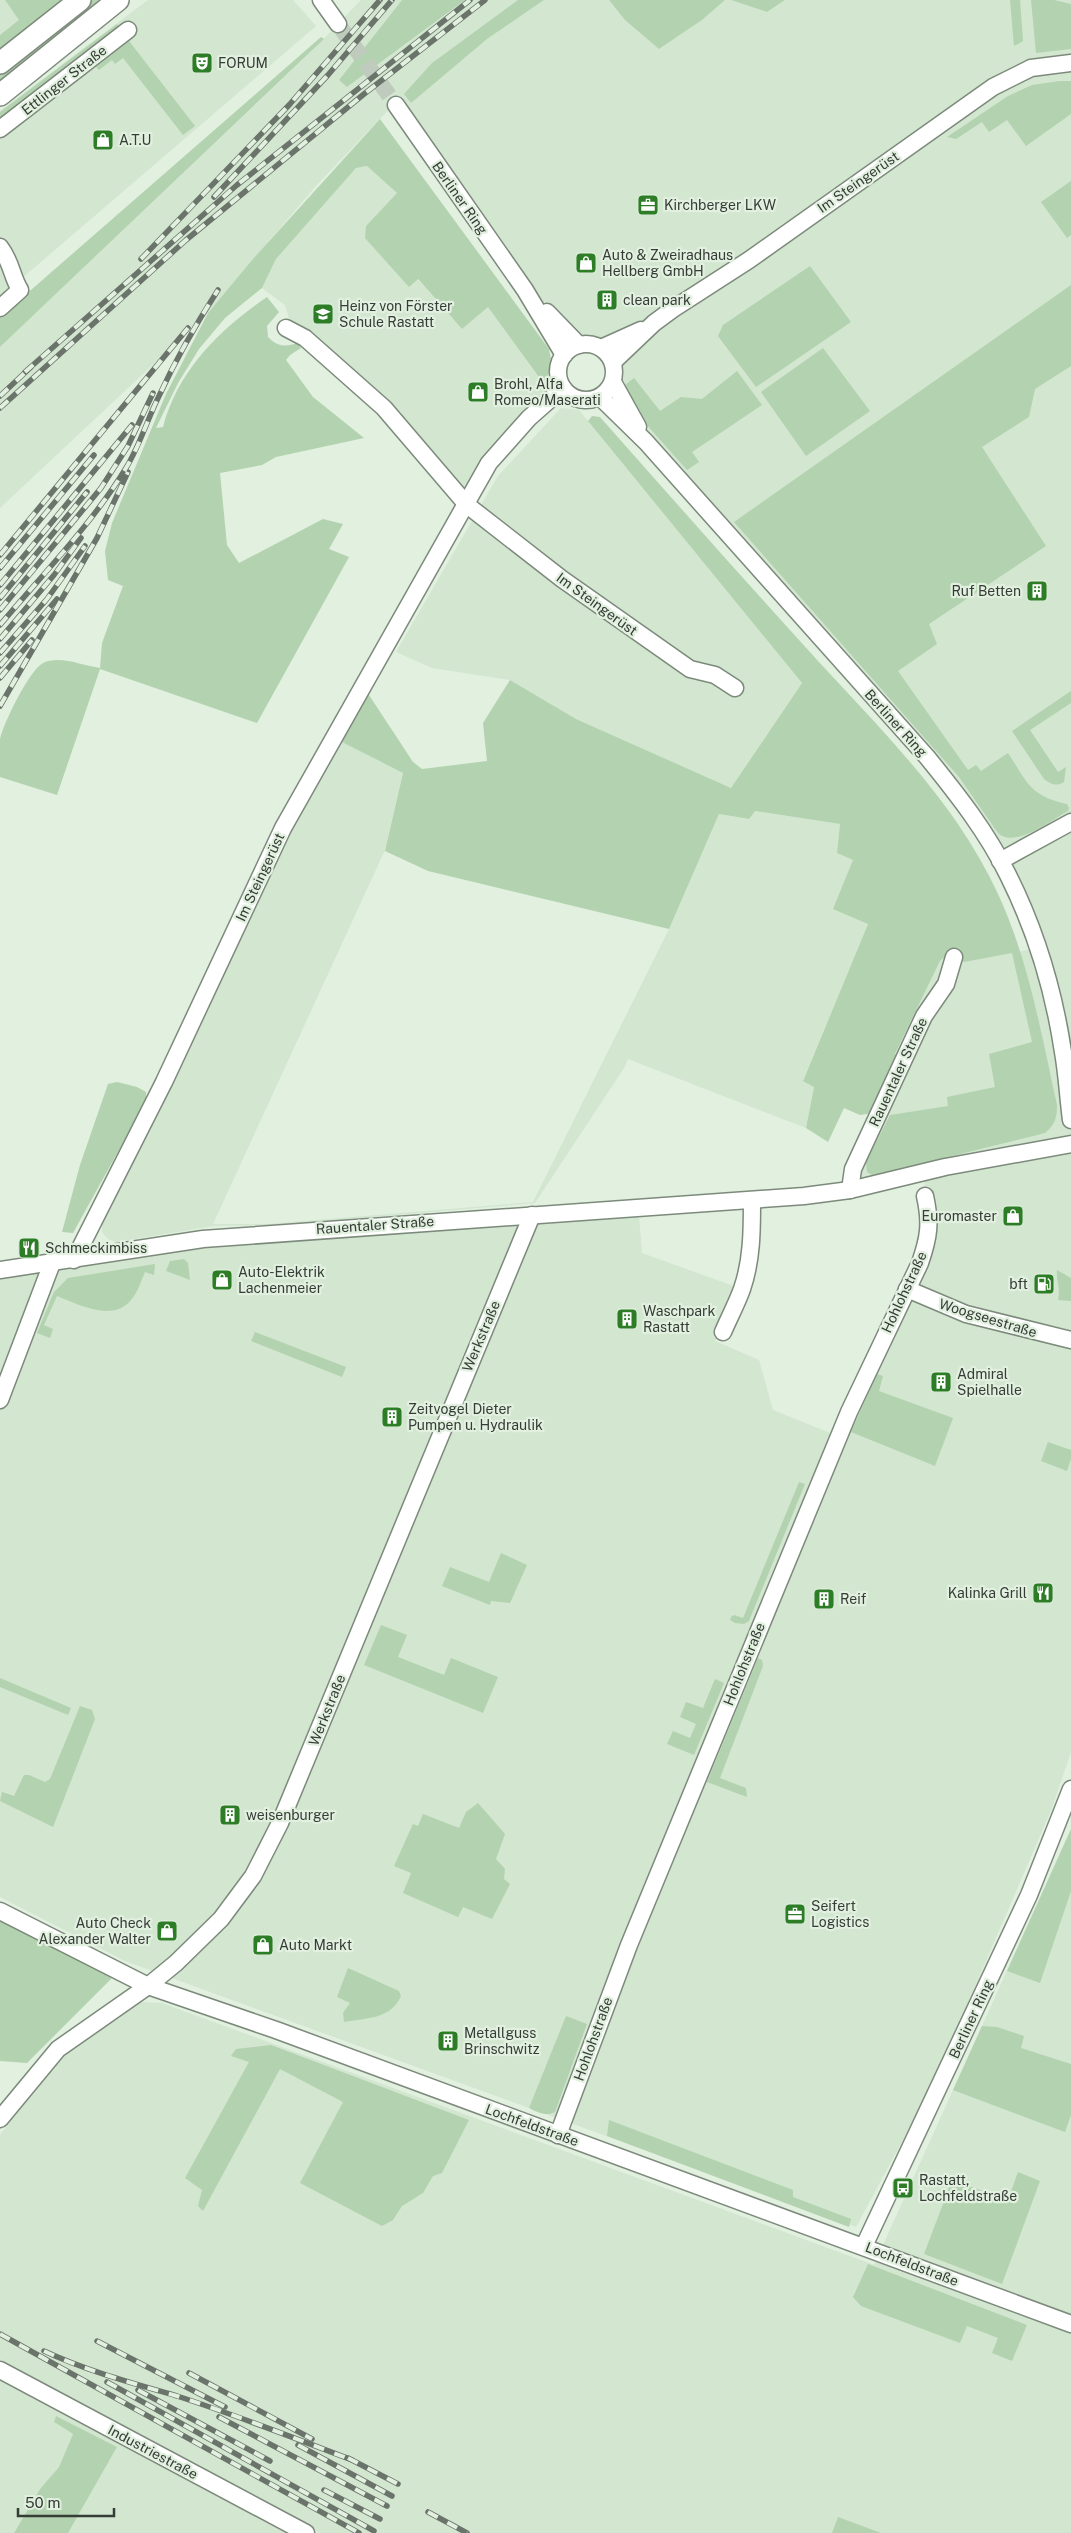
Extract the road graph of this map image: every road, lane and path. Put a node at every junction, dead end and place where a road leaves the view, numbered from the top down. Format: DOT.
graph roads {
  1 [pos="80,0"];
  2 [pos="118,0"];
  3 [pos="321,0"];
  4 [pos="338,24"];
  5 [pos="128,30"];
  6 [pos="0,63"];
  7 [pos="1071,63"];
  8 [pos="0,95"];
  9 [pos="396,105"];
  10 [pos="0,129"];
  11 [pos="0,247"];
  12 [pos="525,290"];
  13 [pos="0,308"];
  14 [pos="654,323"];
  15 [pos="286,328"];
  16 [pos="579,345"];
  17 [pos="601,348"];
  18 [pos="564,355"];
  19 [pos="613,362"];
  20 [pos="613,382"];
  21 [pos="563,388"];
  22 [pos="600,397"];
  23 [pos="646,442"];
  24 [pos="467,504"];
  25 [pos="735,688"];
  26 [pos="1071,822"];
  27 [pos="1000,861"];
  28 [pos="954,957"];
  29 [pos="1067,1058"];
  30 [pos="1071,1120"];
  31 [pos="1071,1144"];
  32 [pos="850,1190"];
  33 [pos="925,1196"];
  34 [pos="752,1200"];
  35 [pos="532,1215"];
  36 [pos="74,1260"];
  37 [pos="52,1263"];
  38 [pos="0,1270"];
  39 [pos="907,1289"];
  40 [pos="723,1332"];
  41 [pos="1071,1340"];
  42 [pos="0,1400"];
  43 [pos="1071,1789"];
  44 [pos="0,1911"];
  45 [pos="148,1986"];
  46 [pos="0,2119"];
  47 [pos="558,2135"];
  48 [pos="864,2246"];
  49 [pos="1071,2324"];
  50 [pos="0,2370"];
  51 [pos="306,2533"];
  1 -- 6 [label="main road"];
  2 -- 8 [label="main road"];
  3 -- 4 [label="street"];
  5 -- 10 [label="street, Ettlinger Straße"];
  7 -- 14 [label="street, Im Steingerüst"];
  9 -- 12 [label="street, Berliner Ring"];
  11 -- 13 [label="street"];
  12 -- 16 [label="street, Berliner Ring"];
  12 -- 18 [label="street, Berliner Ring"];
  14 -- 17 [label="street, Im Steingerüst"];
  14 -- 19 [label="street, Im Steingerüst"];
  15 -- 24 [label="street, Im Steingerüst"];
  16 -- 17 [label="street"];
  16 -- 18 [label="street"];
  17 -- 19 [label="street"];
  18 -- 21 [label="street"];
  19 -- 20 [label="street, Berliner Ring"];
  20 -- 22 [label="street"];
  20 -- 23 [label="street, Berliner Ring"];
  21 -- 22 [label="street"];
  21 -- 24 [label="street, Im Steingerüst"];
  22 -- 23 [label="street, Berliner Ring"];
  23 -- 27 [label="street, Berliner Ring"];
  24 -- 25 [label="street, Im Steingerüst"];
  24 -- 36 [label="street, Im Steingerüst"];
  26 -- 27 [label="street"];
  27 -- 29 [label="street, Berliner Ring"];
  28 -- 32 [label="street, Rauentaler Straße"];
  29 -- 30 [label="street, Berliner Ring"];
  31 -- 32 [label="street, Rauentaler Straße"];
  32 -- 34 [label="street, Rauentaler Straße"];
  33 -- 39 [label="street, Hohlohstraße"];
  34 -- 35 [label="street, Rauentaler Straße"];
  34 -- 40 [label="street"];
  35 -- 36 [label="street, Rauentaler Straße"];
  35 -- 45 [label="street, Werkstraße"];
  36 -- 37 [label="street, Rauentaler Straße"];
  37 -- 38 [label="street, Rauentaler Straße"];
  37 -- 42 [label="street"];
  39 -- 41 [label="street, Woogseestraße"];
  39 -- 47 [label="street, Hohlohstraße"];
  43 -- 48 [label="street, Berliner Ring"];
  44 -- 45 [label="street, Lochfeldstraße"];
  45 -- 46 [label="street, Werkstraße"];
  45 -- 47 [label="street, Lochfeldstraße"];
  47 -- 48 [label="street, Lochfeldstraße"];
  48 -- 49 [label="street, Lochfeldstraße"];
  50 -- 51 [label="street, Industriestraße"];
}
